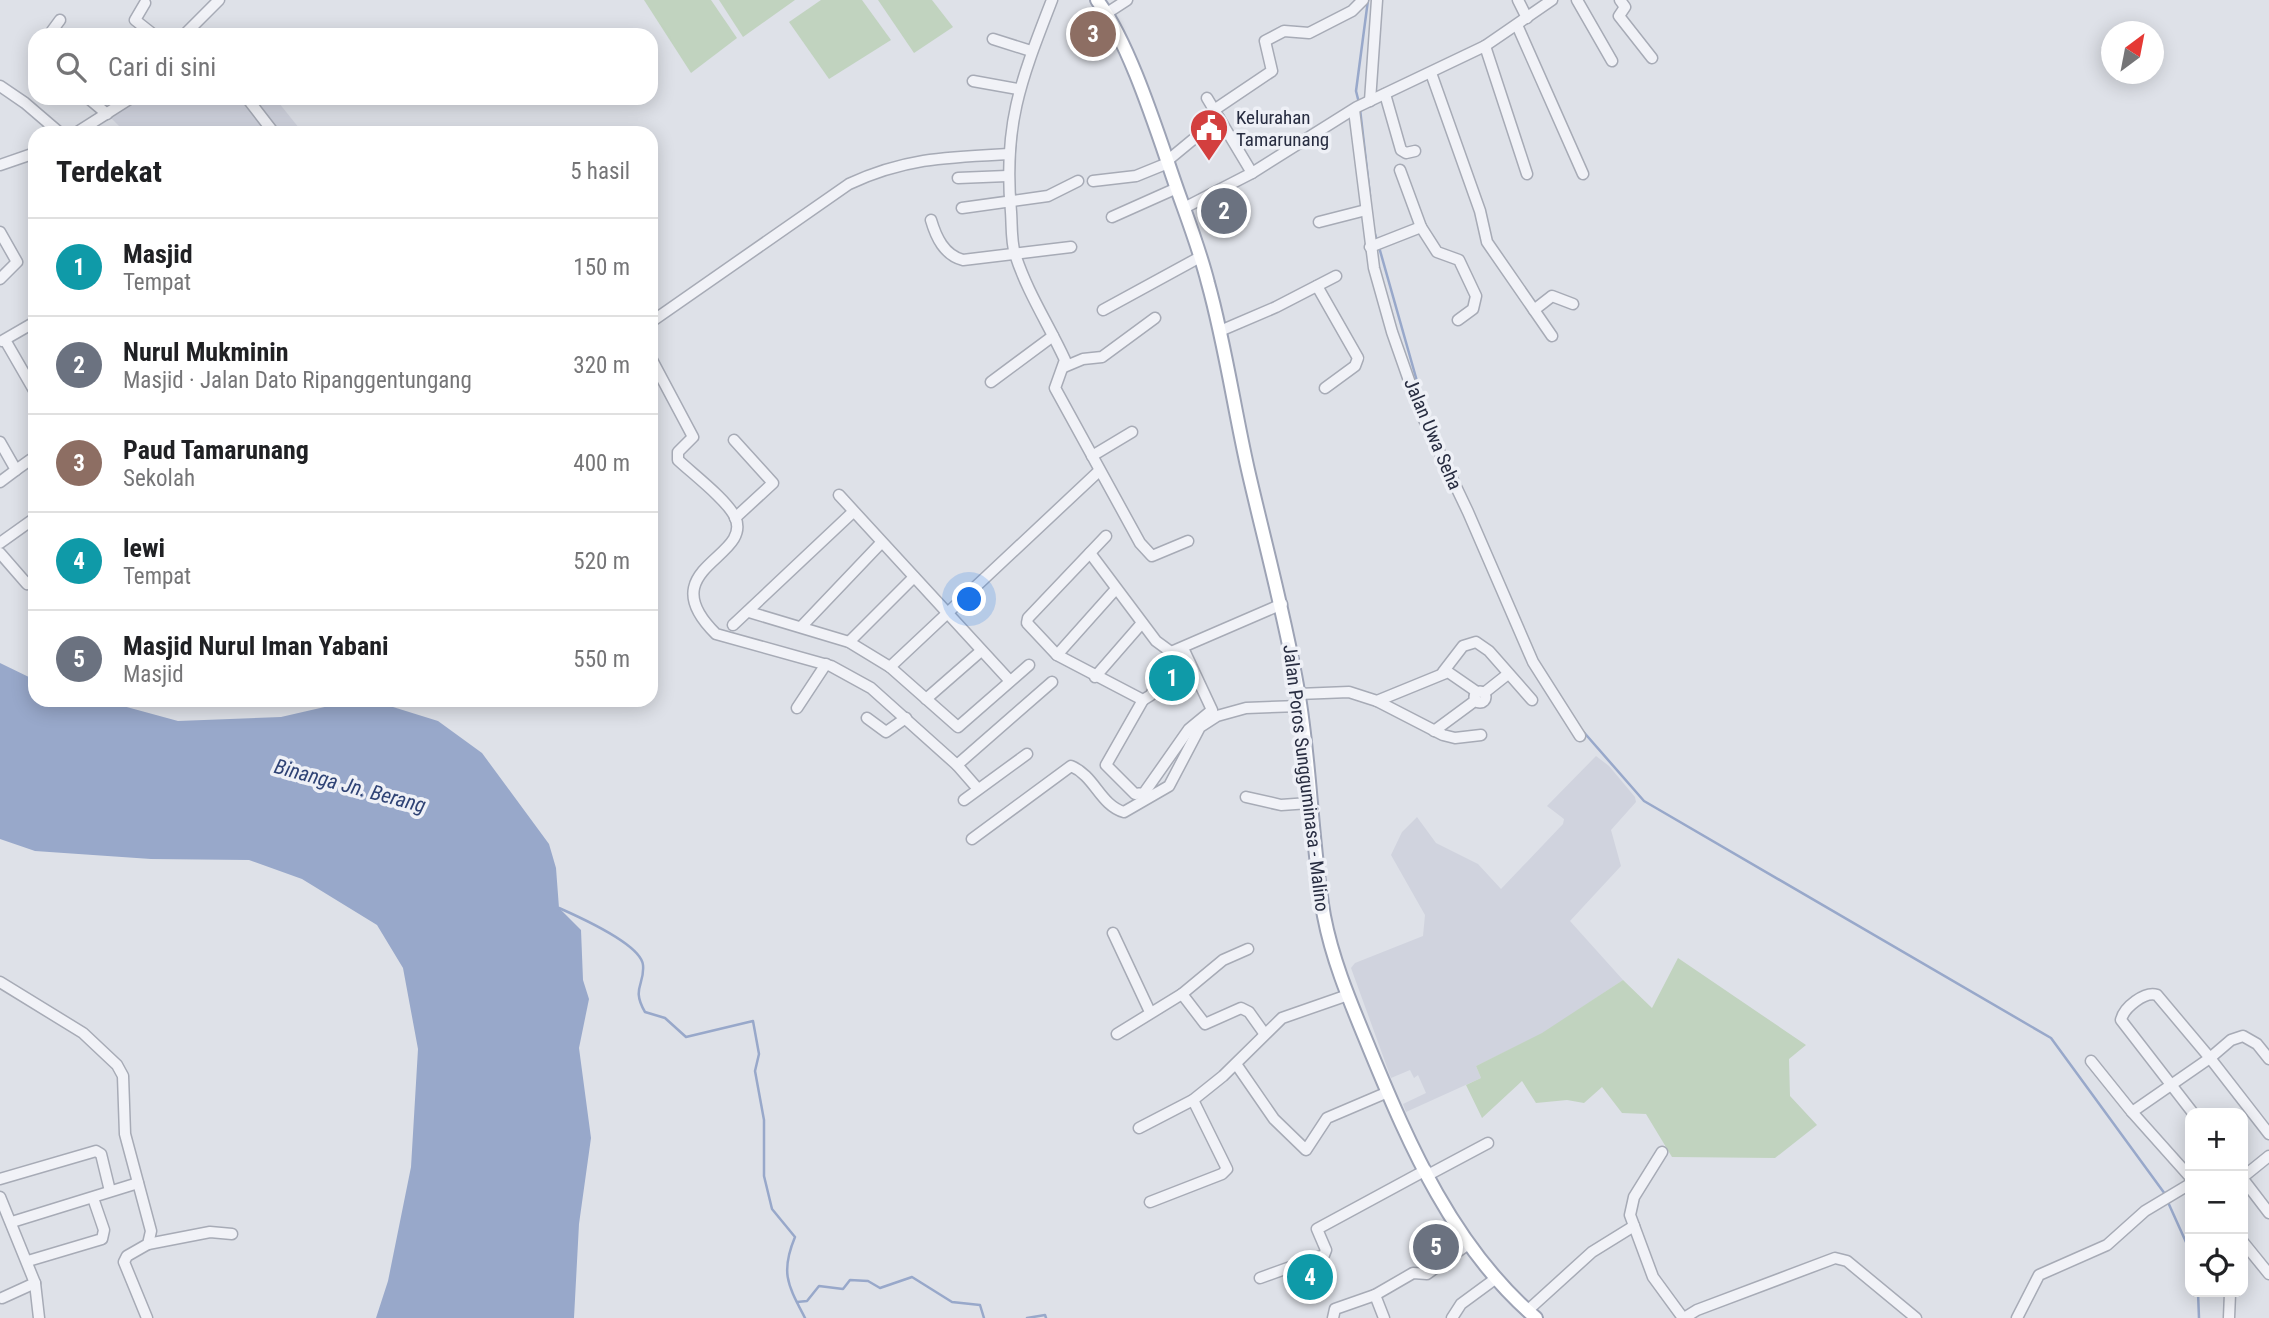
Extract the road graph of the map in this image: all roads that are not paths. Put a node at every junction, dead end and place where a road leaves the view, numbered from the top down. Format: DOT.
graph roads {
  1 [pos="1052,0"];
  2 [pos="1097,0"];
  3 [pos="1126,0"];
  4 [pos="1363,0"];
  5 [pos="1377,0"];
  6 [pos="1518,0"];
  7 [pos="1552,0"];
  8 [pos="1577,0"];
  9 [pos="1620,0"];
  10 [pos="213,2"];
  11 [pos="145,3"];
  12 [pos="1107,13"];
  13 [pos="1527,18"];
  14 [pos="60,20"];
  15 [pos="1517,25"];
  16 [pos="54,28"];
  17 [pos="145,28"];
  18 [pos="193,28"];
  19 [pos="993,39"];
  20 [pos="1485,46"];
  21 [pos="1031,51"];
  22 [pos="1652,58"];
  23 [pos="1612,61"];
  24 [pos="1431,73"];
  25 [pos="973,81"];
  26 [pos="0,86"];
  27 [pos="1018,89"];
  28 [pos="1385,94"];
  29 [pos="1207,98"];
  30 [pos="28,105"];
  31 [pos="28,105"];
  32 [pos="96,105"];
  33 [pos="120,105"];
  34 [pos="253,105"];
  35 [pos="1362,105"];
  36 [pos="107,114"];
  37 [pos="1217,114"];
  38 [pos="52,126"];
  39 [pos="88,126"];
  40 [pos="269,126"];
  41 [pos="1415,151"];
  42 [pos="1008,154"];
  43 [pos="28,155"];
  44 [pos="1168,162"];
  45 [pos="0,165"];
  46 [pos="1400,170"];
  47 [pos="1252,173"];
  48 [pos="1527,174"];
  49 [pos="1583,174"];
  50 [pos="1007,176"];
  51 [pos="958,178"];
  52 [pos="1077,181"];
  53 [pos="1093,181"];
  54 [pos="1177,188"];
  55 [pos="1010,203"];
  56 [pos="962,208"];
  57 [pos="1184,208"];
  58 [pos="1366,210"];
  59 [pos="1112,217"];
  60 [pos="931,220"];
  61 [pos="1319,222"];
  62 [pos="1421,227"];
  63 [pos="0,232"];
  64 [pos="1375,245"];
  65 [pos="1071,247"];
  66 [pos="1014,252"];
  67 [pos="1200,257"];
  68 [pos="1336,276"];
  69 [pos="0,279"];
  70 [pos="1317,286"];
  71 [pos="1573,304"];
  72 [pos="1103,310"];
  73 [pos="1534,310"];
  74 [pos="658,317"];
  75 [pos="1155,318"];
  76 [pos="1458,320"];
  77 [pos="28,327"];
  78 [pos="1220,331"];
  79 [pos="1053,336"];
  80 [pos="1552,336"];
  81 [pos="2,341"];
  82 [pos="1064,367"];
  83 [pos="658,371"];
  84 [pos="28,381"];
  85 [pos="991,382"];
  86 [pos="1325,388"];
  87 [pos="1132,432"];
  88 [pos="734,440"];
  89 [pos="0,442"];
  90 [pos="1092,456"];
  91 [pos="28,461"];
  92 [pos="16,470"];
  93 [pos="1099,471"];
  94 [pos="0,482"];
  95 [pos="838,495"];
  96 [pos="853,512"];
  97 [pos="736,518"];
  98 [pos="28,523"];
  99 [pos="1106,536"];
  100 [pos="1188,541"];
  101 [pos="0,543"];
  102 [pos="881,543"];
  103 [pos="0,553"];
  104 [pos="1090,554"];
  105 [pos="914,577"];
  106 [pos="28,583"];
  107 [pos="1115,590"];
  108 [pos="1282,604"];
  109 [pos="749,612"];
  110 [pos="949,613"];
  111 [pos="1142,623"];
  112 [pos="733,625"];
  113 [pos="801,627"];
  114 [pos="849,642"];
  115 [pos="1183,648"];
  116 [pos="981,651"];
  117 [pos="1171,652"];
  118 [pos="1057,655"];
  119 [pos="826,664"];
  120 [pos="1029,665"];
  121 [pos="890,667"];
  122 [pos="1443,672"];
  123 [pos="1508,674"];
  124 [pos="1095,677"];
  125 [pos="1010,681"];
  126 [pos="1052,682"];
  127 [pos="1479,695"];
  128 [pos="926,699"];
  129 [pos="1143,700"];
  130 [pos="1299,700"];
  131 [pos="1377,701"];
  132 [pos="1532,701"];
  133 [pos="797,708"];
  134 [pos="867,718"];
  135 [pos="905,718"];
  136 [pos="1434,731"];
  137 [pos="1481,735"];
  138 [pos="1580,736"];
  139 [pos="1027,754"];
  140 [pos="957,765"];
  141 [pos="978,789"];
  142 [pos="1246,797"];
  143 [pos="964,800"];
  144 [pos="1309,803"];
  145 [pos="972,839"];
  146 [pos="1112,933"];
  147 [pos="1248,949"];
  148 [pos="0,982"];
  149 [pos="1182,994"];
  150 [pos="1348,995"];
  151 [pos="1150,1012"];
  152 [pos="1264,1033"];
  153 [pos="1117,1034"];
  154 [pos="2210,1058"];
  155 [pos="2269,1059"];
  156 [pos="2091,1061"];
  157 [pos="1236,1064"];
  158 [pos="2172,1087"];
  159 [pos="1388,1092"];
  160 [pos="1193,1100"];
  161 [pos="2189,1108"];
  162 [pos="2132,1112"];
  163 [pos="1139,1128"];
  164 [pos="2269,1134"];
  165 [pos="1488,1143"];
  166 [pos="1662,1152"];
  167 [pos="2269,1156"];
  168 [pos="2185,1171"];
  169 [pos="1427,1173"];
  170 [pos="2248,1174"];
  171 [pos="0,1178"];
  172 [pos="138,1184"];
  173 [pos="2248,1185"];
  174 [pos="2185,1187"];
  175 [pos="110,1191"];
  176 [pos="0,1197"];
  177 [pos="93,1198"];
  178 [pos="1150,1202"];
  179 [pos="2269,1213"];
  180 [pos="12,1222"];
  181 [pos="1634,1226"];
  182 [pos="232,1234"];
  183 [pos="148,1244"];
  184 [pos="1467,1245"];
  185 [pos="2248,1248"];
  186 [pos="28,1261"];
  187 [pos="2269,1274"];
  188 [pos="1260,1278"];
  189 [pos="1495,1279"];
  190 [pos="35,1283"];
  191 [pos="1375,1295"];
  192 [pos="2230,1297"];
  193 [pos="2,1298"];
  194 [pos="1531,1314"];
  195 [pos="38,1318"];
  196 [pos="147,1318"];
  197 [pos="1333,1318"];
  198 [pos="1384,1318"];
  199 [pos="1452,1318"];
  200 [pos="1683,1318"];
  201 [pos="1916,1318"];
  202 [pos="2017,1318"];
  203 [pos="2229,1318"];
  1 -- 21 [label="street"];
  2 -- 12 [label="main road, Jalan Poros Sungguminasa - Malino"];
  3 -- 12 [label="street"];
  4 -- 37 [label="street"];
  5 -- 35 [label="street, Jalan Uwa Seha"];
  6 -- 13 [label="street"];
  7 -- 13 [label="street"];
  8 -- 23 [label="street"];
  9 -- 22 [label="street"];
  10 -- 18 [label="street"];
  11 -- 17 [label="street"];
  12 -- 44 [label="main road, Jalan Poros Sungguminasa - Malino"];
  13 -- 15 [label="street"];
  14 -- 16 [label="street"];
  15 -- 20 [label="street"];
  15 -- 49 [label="street"];
  19 -- 21 [label="street"];
  20 -- 24 [label="street"];
  20 -- 48 [label="street"];
  21 -- 27 [label="street"];
  24 -- 28 [label="street"];
  24 -- 73 [label="street"];
  25 -- 27 [label="street"];
  26 -- 30 [label="street"];
  27 -- 42 [label="street"];
  28 -- 35 [label="street"];
  28 -- 41 [label="street"];
  29 -- 37 [label="street"];
  31 -- 38 [label="street"];
  32 -- 36 [label="street"];
  33 -- 36 [label="street"];
  34 -- 40 [label="street"];
  35 -- 47 [label="street"];
  35 -- 58 [label="street, Jalan Uwa Seha"];
  36 -- 39 [label="street"];
  37 -- 44 [label="street"];
  37 -- 47 [label="street"];
  42 -- 50 [label="street"];
  42 -- 74 [label="street"];
  43 -- 45 [label="street"];
  44 -- 53 [label="street"];
  44 -- 54 [label="main road, Jalan Poros Sungguminasa - Malino"];
  46 -- 62 [label="street"];
  47 -- 57 [label="street"];
  50 -- 51 [label="street"];
  50 -- 55 [label="street"];
  52 -- 55 [label="street"];
  54 -- 57 [label="main road, Jalan Poros Sungguminasa - Malino"];
  54 -- 59 [label="street"];
  55 -- 56 [label="street"];
  55 -- 66 [label="street"];
  57 -- 67 [label="main road, Jalan Poros Sungguminasa - Malino"];
  58 -- 61 [label="street"];
  58 -- 64 [label="street, Jalan Uwa Seha"];
  60 -- 66 [label="street"];
  62 -- 64 [label="street"];
  62 -- 76 [label="street"];
  63 -- 69 [label="street"];
  64 -- 138 [label="street, Jalan Uwa Seha"];
  65 -- 66 [label="street"];
  66 -- 79 [label="street"];
  67 -- 72 [label="street"];
  67 -- 78 [label="main road, Jalan Poros Sungguminasa - Malino"];
  68 -- 70 [label="street"];
  70 -- 78 [label="street"];
  70 -- 86 [label="street"];
  71 -- 73 [label="street"];
  73 -- 80 [label="street"];
  75 -- 82 [label="street"];
  77 -- 81 [label="street"];
  78 -- 108 [label="main road, Jalan Poros Sungguminasa - Malino"];
  79 -- 82 [label="street"];
  79 -- 85 [label="street"];
  81 -- 84 [label="street"];
  82 -- 90 [label="street"];
  83 -- 97 [label="street"];
  87 -- 90 [label="street"];
  88 -- 97 [label="street"];
  89 -- 92 [label="street"];
  90 -- 93 [label="street"];
  91 -- 92 [label="street"];
  92 -- 94 [label="street"];
  93 -- 100 [label="street"];
  93 -- 110 [label="street"];
  95 -- 96 [label="street"];
  96 -- 102 [label="street"];
  96 -- 109 [label="street"];
  97 -- 119 [label="street"];
  98 -- 101 [label="street"];
  99 -- 104 [label="street"];
  102 -- 105 [label="street"];
  102 -- 113 [label="street"];
  103 -- 106 [label="street"];
  104 -- 107 [label="street"];
  104 -- 118 [label="street"];
  105 -- 110 [label="street"];
  105 -- 114 [label="street"];
  107 -- 111 [label="street"];
  107 -- 118 [label="street"];
  108 -- 115 [label="street"];
  108 -- 130 [label="main road, Jalan Poros Sungguminasa - Malino"];
  109 -- 112 [label="street"];
  109 -- 113 [label="street"];
  110 -- 116 [label="street"];
  110 -- 121 [label="street"];
  111 -- 117 [label="street"];
  111 -- 124 [label="street"];
  113 -- 114 [label="street"];
  114 -- 121 [label="street"];
  115 -- 117 [label="street"];
  115 -- 129 [label="street"];
  116 -- 125 [label="street"];
  116 -- 128 [label="street"];
  117 -- 129 [label="street"];
  118 -- 124 [label="street"];
  119 -- 133 [label="street"];
  119 -- 135 [label="street"];
  120 -- 125 [label="street"];
  121 -- 128 [label="street"];
  122 -- 123 [label="street"];
  122 -- 127 [label="street"];
  122 -- 131 [label="street"];
  123 -- 127 [label="street"];
  123 -- 132 [label="street"];
  124 -- 129 [label="street"];
  125 -- 128 [label="street"];
  126 -- 140 [label="street"];
  127 -- 136 [label="street"];
  130 -- 131 [label="street"];
  130 -- 144 [label="main road, Jalan Poros Sungguminasa - Malino"];
  130 -- 145 [label="street"];
  131 -- 136 [label="street"];
  134 -- 135 [label="street"];
  135 -- 140 [label="street"];
  136 -- 137 [label="street"];
  139 -- 141 [label="street"];
  140 -- 141 [label="street"];
  141 -- 143 [label="street"];
  142 -- 144 [label="street"];
  144 -- 150 [label="main road, Jalan Poros Sungguminasa - Malino"];
  146 -- 151 [label="street"];
  147 -- 149 [label="street"];
  148 -- 172 [label="street"];
  149 -- 151 [label="street"];
  149 -- 152 [label="street"];
  150 -- 152 [label="street"];
  150 -- 159 [label="main road, Jalan Poros Sungguminasa - Malino"];
  151 -- 153 [label="street"];
  152 -- 157 [label="street"];
  154 -- 155 [label="street"];
  154 -- 158 [label="street"];
  154 -- 158 [label="street"];
  154 -- 164 [label="street"];
  156 -- 162 [label="street"];
  157 -- 159 [label="street"];
  157 -- 160 [label="street"];
  158 -- 161 [label="street"];
  158 -- 162 [label="street"];
  159 -- 169 [label="main road, Jalan Poros Sungguminasa - Malino"];
  160 -- 163 [label="street"];
  160 -- 178 [label="street"];
  162 -- 168 [label="street"];
  165 -- 169 [label="street"];
  166 -- 181 [label="street"];
  167 -- 170 [label="street"];
  169 -- 184 [label="main road, Jalan Poros Sungguminasa - Malino"];
  169 -- 188 [label="street"];
  171 -- 175 [label="street"];
  172 -- 175 [label="street"];
  172 -- 183 [label="street"];
  173 -- 179 [label="street"];
  174 -- 202 [label="street"];
  175 -- 177 [label="street"];
  176 -- 180 [label="street"];
  177 -- 180 [label="street"];
  177 -- 186 [label="street"];
  180 -- 186 [label="street"];
  181 -- 194 [label="street"];
  181 -- 200 [label="street"];
  182 -- 183 [label="street"];
  183 -- 196 [label="street"];
  184 -- 189 [label="main road, Jalan Poros Sungguminasa - Malino"];
  184 -- 191 [label="street"];
  185 -- 187 [label="street"];
  186 -- 190 [label="street"];
  189 -- 194 [label="main road, Jalan Poros Sungguminasa - Malino"];
  189 -- 199 [label="street"];
  190 -- 193 [label="street"];
  190 -- 195 [label="street"];
  191 -- 197 [label="street"];
  191 -- 198 [label="street"];
  192 -- 203 [label="street"];
  200 -- 201 [label="street"];
}
